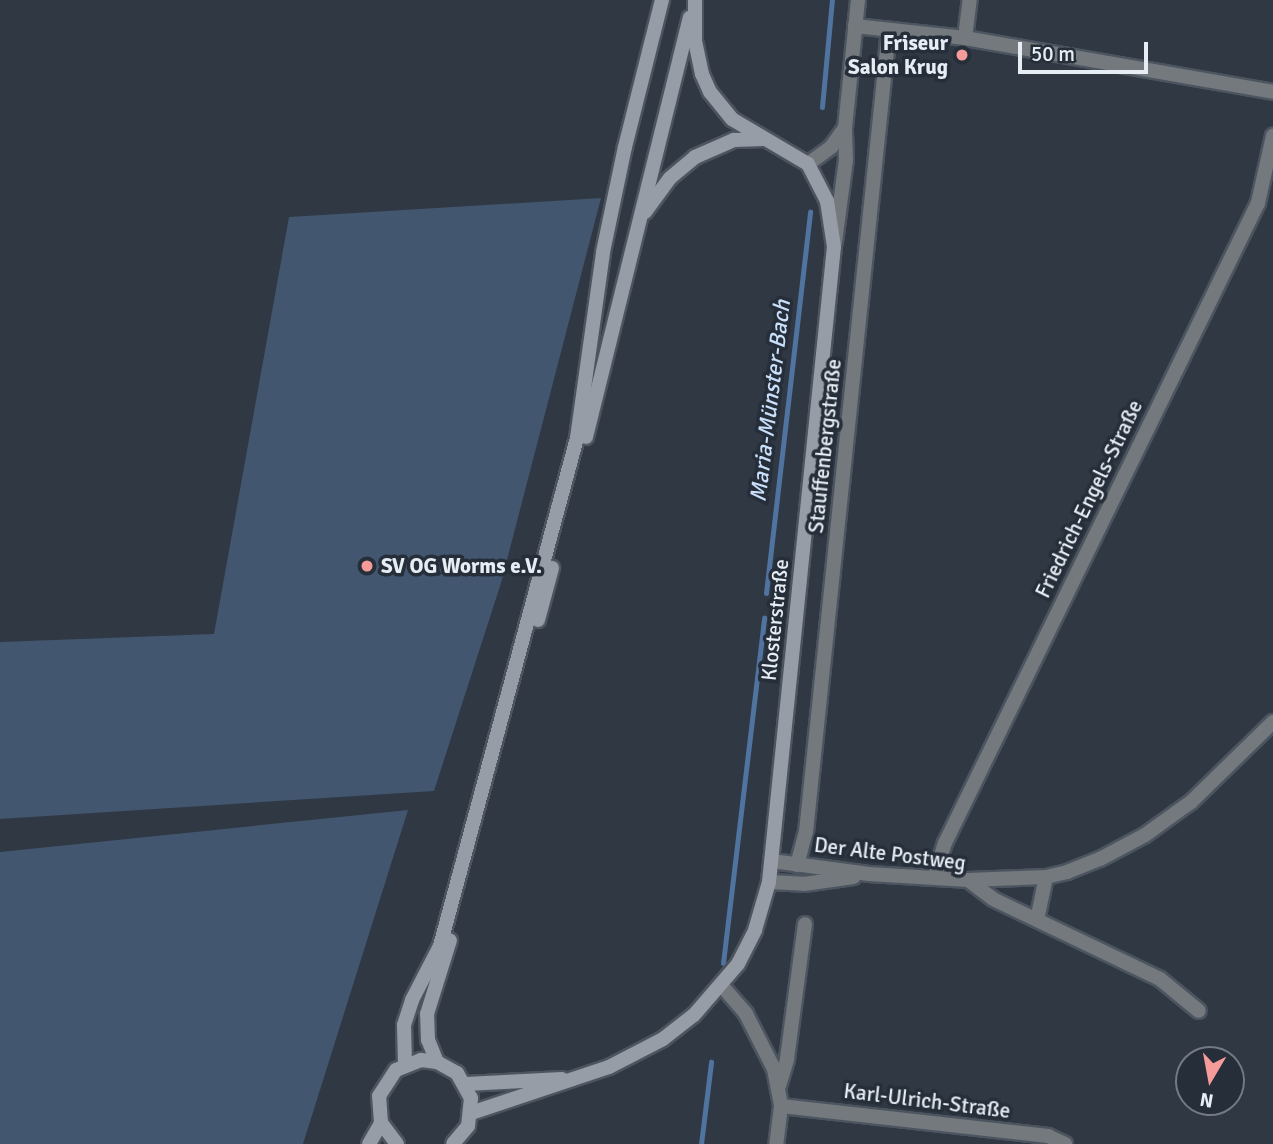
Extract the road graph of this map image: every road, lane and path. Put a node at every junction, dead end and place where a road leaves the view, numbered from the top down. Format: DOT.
graph roads {
  1 [pos="662,0"];
  2 [pos="695,0"];
  3 [pos="858,0"];
  4 [pos="970,0"];
  5 [pos="855,26"];
  6 [pos="889,30"];
  7 [pos="965,38"];
  8 [pos="1273,92"];
  9 [pos="845,128"];
  10 [pos="1273,136"];
  11 [pos="768,140"];
  12 [pos="808,164"];
  13 [pos="638,222"];
  14 [pos="834,247"];
  15 [pos="540,594"];
  16 [pos="535,610"];
  17 [pos="1273,722"];
  18 [pos="772,861"];
  19 [pos="797,865"];
  20 [pos="869,874"];
  21 [pos="935,877"];
  22 [pos="1046,877"];
  23 [pos="968,880"];
  24 [pos="769,882"];
  25 [pos="1037,920"];
  26 [pos="805,924"];
  27 [pos="722,986"];
  28 [pos="1199,1011"];
  29 [pos="437,1062"];
  30 [pos="405,1065"];
  31 [pos="581,1078"];
  32 [pos="466,1084"];
  33 [pos="779,1086"];
  34 [pos="781,1106"];
  35 [pos="471,1113"];
  36 [pos="381,1123"];
  37 [pos="458,1142"];
  38 [pos="369,1144"];
  39 [pos="396,1144"];
  40 [pos="776,1144"];
  41 [pos="1065,1144"];
  1 -- 15 [label="main road"];
  2 -- 11 [label="main road"];
  2 -- 13 [label="main road"];
  3 -- 5 [label="street, Klosterstraße"];
  4 -- 7 [label="street"];
  5 -- 6 [label="street"];
  5 -- 9 [label="street, Klosterstraße"];
  6 -- 7 [label="street"];
  6 -- 19 [label="street, Stauffenbergstraße"];
  7 -- 8 [label="street"];
  9 -- 12 [label="street"];
  9 -- 14 [label="street, Klosterstraße"];
  10 -- 21 [label="street, Friedrich-Engels-Straße"];
  11 -- 12 [label="main road"];
  11 -- 13 [label="main road"];
  12 -- 14 [label="main road, Klosterstraße"];
  13 -- 15 [label="main road"];
  14 -- 18 [label="main road, Klosterstraße"];
  15 -- 16 [label="main road"];
  16 -- 29 [label="main road"];
  16 -- 30 [label="main road"];
  17 -- 22 [label="street"];
  18 -- 19 [label="street, Der Alte Postweg"];
  18 -- 24 [label="main road, Klosterstraße"];
  19 -- 20 [label="street, Der Alte Postweg"];
  20 -- 21 [label="street, Der Alte Postweg"];
  20 -- 24 [label="street"];
  21 -- 23 [label="street, Der Alte Postweg"];
  22 -- 23 [label="street"];
  22 -- 25 [label="street"];
  23 -- 25 [label="street, Der Alte Postweg"];
  24 -- 27 [label="main road, Klosterstraße"];
  25 -- 28 [label="street, Der Alte Postweg"];
  26 -- 33 [label="street"];
  27 -- 31 [label="main road, Klosterstraße"];
  27 -- 33 [label="street"];
  29 -- 30 [label="main road"];
  29 -- 32 [label="main road"];
  30 -- 36 [label="main road"];
  31 -- 32 [label="main road, Klosterstraße"];
  31 -- 35 [label="main road, Klosterstraße"];
  32 -- 35 [label="main road"];
  33 -- 34 [label="street"];
  34 -- 40 [label="street"];
  34 -- 41 [label="street, Karl-Ulrich-Straße"];
  35 -- 37 [label="main road"];
  36 -- 38 [label="main road"];
  36 -- 39 [label="main road"];
}
